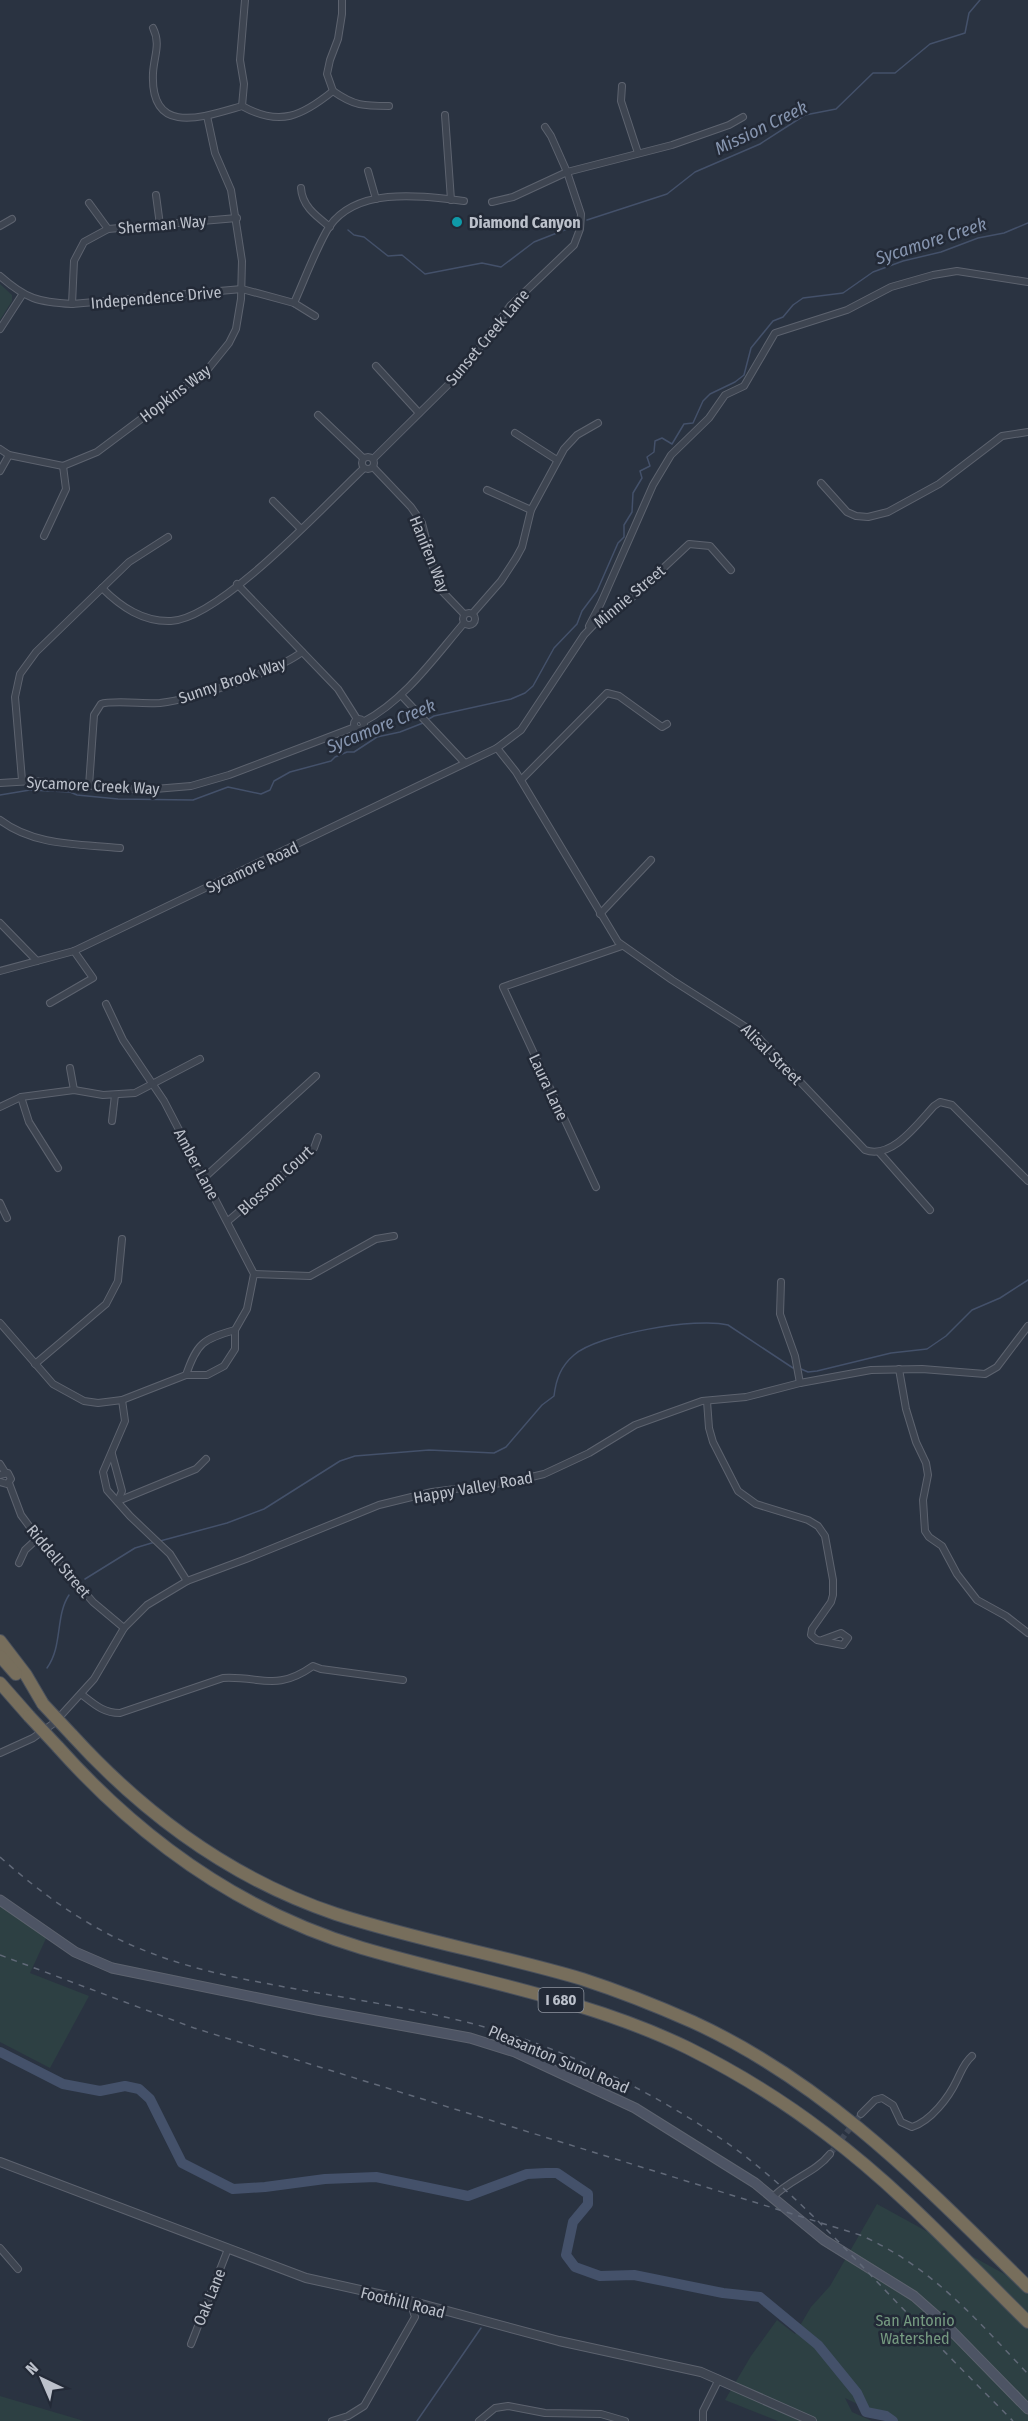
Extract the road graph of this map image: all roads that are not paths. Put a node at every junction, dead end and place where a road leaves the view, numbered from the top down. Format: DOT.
graph roads {
  1 [pos="245,0"];
  2 [pos="342,0"];
  3 [pos="153,27"];
  4 [pos="622,86"];
  5 [pos="333,91"];
  6 [pos="242,106"];
  7 [pos="389,106"];
  8 [pos="445,115"];
  9 [pos="207,116"];
  10 [pos="743,117"];
  11 [pos="545,127"];
  12 [pos="638,153"];
  13 [pos="368,171"];
  14 [pos="567,172"];
  15 [pos="301,188"];
  16 [pos="156,195"];
  17 [pos="376,199"];
  18 [pos="451,200"];
  19 [pos="464,201"];
  20 [pos="492,202"];
  21 [pos="89,203"];
  22 [pos="237,218"];
  23 [pos="12,219"];
  24 [pos="160,225"];
  25 [pos="0,226"];
  26 [pos="330,227"];
  27 [pos="108,229"];
  28 [pos="0,276"];
  29 [pos="1028,282"];
  30 [pos="242,289"];
  31 [pos="22,295"];
  32 [pos="294,303"];
  33 [pos="72,304"];
  34 [pos="315,316"];
  35 [pos="0,328"];
  36 [pos="376,366"];
  37 [pos="420,413"];
  38 [pos="318,415"];
  39 [pos="598,423"];
  40 [pos="1028,432"];
  41 [pos="515,433"];
  42 [pos="0,448"];
  43 [pos="9,455"];
  44 [pos="363,458"];
  45 [pos="373,459"];
  46 [pos="557,460"];
  47 [pos="63,466"];
  48 [pos="373,467"];
  49 [pos="364,468"];
  50 [pos="0,471"];
  51 [pos="821,483"];
  52 [pos="487,490"];
  53 [pos="273,501"];
  54 [pos="531,510"];
  55 [pos="300,529"];
  56 [pos="44,536"];
  57 [pos="168,537"];
  58 [pos="731,570"];
  59 [pos="237,584"];
  60 [pos="102,588"];
  61 [pos="473,613"];
  62 [pos="464,614"];
  63 [pos="464,623"];
  64 [pos="584,635"];
  65 [pos="302,652"];
  66 [pos="401,695"];
  67 [pos="360,721"];
  68 [pos="667,724"];
  69 [pos="497,748"];
  70 [pos="464,762"];
  71 [pos="22,780"];
  72 [pos="521,780"];
  73 [pos="0,783"];
  74 [pos="89,786"];
  75 [pos="0,820"];
  76 [pos="120,848"];
  77 [pos="651,860"];
  78 [pos="600,914"];
  79 [pos="0,923"];
  80 [pos="622,946"];
  81 [pos="74,951"];
  82 [pos="37,961"];
  83 [pos="0,971"];
  84 [pos="50,1003"];
  85 [pos="106,1004"];
  86 [pos="200,1059"];
  87 [pos="70,1068"];
  88 [pos="316,1076"];
  89 [pos="154,1083"];
  90 [pos="74,1090"];
  91 [pos="115,1095"];
  92 [pos="21,1097"];
  93 [pos="0,1107"];
  94 [pos="112,1121"];
  95 [pos="318,1137"];
  96 [pos="879,1152"];
  97 [pos="58,1168"];
  98 [pos="205,1178"];
  99 [pos="1028,1181"];
  100 [pos="596,1186"];
  101 [pos="0,1203"];
  102 [pos="930,1210"];
  103 [pos="7,1218"];
  104 [pos="228,1221"];
  105 [pos="394,1236"];
  106 [pos="122,1239"];
  107 [pos="254,1274"];
  108 [pos="781,1282"];
  109 [pos="0,1323"];
  110 [pos="1028,1326"];
  111 [pos="235,1330"];
  112 [pos="35,1364"];
  113 [pos="899,1369"];
  114 [pos="186,1375"];
  115 [pos="800,1383"];
  116 [pos="122,1400"];
  117 [pos="707,1401"];
  118 [pos="112,1454"];
  119 [pos="206,1459"];
  120 [pos="0,1464"];
  121 [pos="2,1474"];
  122 [pos="0,1482"];
  123 [pos="9,1483"];
  124 [pos="118,1501"];
  125 [pos="38,1538"];
  126 [pos="20,1563"];
  127 [pos="187,1581"];
  128 [pos="124,1628"];
  129 [pos="1028,1633"];
  130 [pos="822,1640"];
  131 [pos="0,1641"];
  132 [pos="0,1656"];
  133 [pos="403,1680"];
  134 [pos="0,1683"];
  135 [pos="81,1694"];
  136 [pos="43,1704"];
  137 [pos="0,1753"];
  138 [pos="0,1900"];
  139 [pos="972,2056"];
  140 [pos="861,2114"];
  141 [pos="830,2154"];
  142 [pos="0,2162"];
  143 [pos="773,2196"];
  144 [pos="0,2248"];
  145 [pos="228,2249"];
  146 [pos="18,2269"];
  147 [pos="1028,2287"];
  148 [pos="410,2301"];
  149 [pos="1028,2322"];
  150 [pos="190,2344"];
  151 [pos="719,2379"];
  152 [pos="1028,2409"];
  153 [pos="545,2413"];
  154 [pos="621,2420"];
  155 [pos="332,2421"];
  156 [pos="479,2421"];
  157 [pos="543,2421"];
  158 [pos="703,2421"];
  159 [pos="812,2421"];
  1 -- 6 [label="street"];
  2 -- 5 [label="street"];
  3 -- 9 [label="street"];
  4 -- 12 [label="street"];
  5 -- 6 [label="street"];
  5 -- 7 [label="street"];
  6 -- 9 [label="street"];
  8 -- 18 [label="street"];
  9 -- 22 [label="street, Hopkins Way"];
  10 -- 12 [label="street"];
  11 -- 14 [label="street, Sunset Creek Lane"];
  12 -- 14 [label="street"];
  13 -- 17 [label="street"];
  14 -- 20 [label="street"];
  14 -- 37 [label="street, Sunset Creek Lane"];
  15 -- 26 [label="street"];
  16 -- 24 [label="street"];
  17 -- 18 [label="street"];
  17 -- 26 [label="street"];
  18 -- 19 [label="street"];
  21 -- 27 [label="street"];
  22 -- 24 [label="street, Sherman Way"];
  22 -- 30 [label="street, Hopkins Way"];
  23 -- 25 [label="street"];
  24 -- 27 [label="street, Sherman Way"];
  26 -- 32 [label="street"];
  27 -- 33 [label="street, Sherman Way"];
  28 -- 31 [label="street, Independence Drive"];
  29 -- 64 [label="street"];
  30 -- 32 [label="street, Independence Drive"];
  30 -- 33 [label="street, Independence Drive"];
  30 -- 47 [label="street, Hopkins Way"];
  31 -- 33 [label="street, Independence Drive"];
  31 -- 35 [label="street"];
  32 -- 34 [label="street, Independence Drive"];
  36 -- 37 [label="street"];
  37 -- 45 [label="street, Sunset Creek Lane"];
  38 -- 44 [label="street"];
  39 -- 46 [label="street"];
  40 -- 51 [label="street"];
  41 -- 46 [label="street"];
  42 -- 43 [label="street"];
  43 -- 47 [label="street"];
  43 -- 50 [label="street"];
  44 -- 45 [label="street"];
  44 -- 49 [label="street"];
  45 -- 48 [label="street"];
  46 -- 54 [label="street"];
  47 -- 56 [label="street"];
  48 -- 49 [label="street"];
  48 -- 62 [label="street, Hanifen Way"];
  49 -- 55 [label="street"];
  52 -- 54 [label="street"];
  53 -- 55 [label="street"];
  54 -- 61 [label="street"];
  55 -- 59 [label="street"];
  57 -- 60 [label="street"];
  58 -- 64 [label="street, Minnie Street"];
  59 -- 60 [label="street"];
  59 -- 65 [label="street"];
  60 -- 71 [label="street"];
  61 -- 62 [label="street"];
  61 -- 63 [label="street"];
  62 -- 63 [label="street"];
  63 -- 66 [label="street"];
  64 -- 69 [label="street, Minnie Street"];
  65 -- 67 [label="street"];
  65 -- 74 [label="street, Sunny Brook Way"];
  66 -- 67 [label="street"];
  66 -- 70 [label="street"];
  67 -- 74 [label="street, Sycamore Creek Way"];
  68 -- 72 [label="street"];
  69 -- 70 [label="street, Sycamore Road"];
  69 -- 72 [label="street, Alisal Street"];
  70 -- 81 [label="street, Sycamore Road"];
  71 -- 73 [label="street, Sycamore Creek Way"];
  71 -- 74 [label="street, Sycamore Creek Way"];
  72 -- 78 [label="street, Alisal Street"];
  75 -- 76 [label="street"];
  77 -- 78 [label="street"];
  78 -- 80 [label="street, Alisal Street"];
  79 -- 82 [label="street"];
  80 -- 96 [label="street, Alisal Street"];
  80 -- 100 [label="street, Laura Lane"];
  81 -- 82 [label="street, Sycamore Road"];
  81 -- 84 [label="street"];
  82 -- 83 [label="street, Sycamore Road"];
  85 -- 89 [label="street, Amber Lane"];
  86 -- 89 [label="street"];
  87 -- 90 [label="street"];
  88 -- 98 [label="street"];
  89 -- 91 [label="street"];
  89 -- 98 [label="street, Amber Lane"];
  90 -- 91 [label="street"];
  90 -- 92 [label="street"];
  91 -- 94 [label="street"];
  92 -- 93 [label="street"];
  92 -- 97 [label="street"];
  95 -- 104 [label="street, Blossom Court"];
  96 -- 99 [label="street"];
  96 -- 102 [label="street"];
  98 -- 104 [label="street, Amber Lane"];
  101 -- 103 [label="street"];
  104 -- 107 [label="street, Amber Lane"];
  105 -- 107 [label="street"];
  106 -- 112 [label="street"];
  107 -- 111 [label="street"];
  108 -- 115 [label="street"];
  109 -- 112 [label="street"];
  110 -- 113 [label="street, Happy Valley Road"];
  111 -- 114 [label="street"];
  111 -- 114 [label="street"];
  112 -- 116 [label="street"];
  113 -- 115 [label="street, Happy Valley Road"];
  113 -- 129 [label="street"];
  114 -- 116 [label="street"];
  115 -- 117 [label="street, Happy Valley Road"];
  116 -- 118 [label="street"];
  117 -- 127 [label="street, Happy Valley Road"];
  117 -- 130 [label="street"];
  118 -- 124 [label="street"];
  118 -- 124 [label="street"];
  119 -- 124 [label="street"];
  120 -- 121 [label="street"];
  121 -- 123 [label="street, Riddell Street"];
  122 -- 123 [label="street"];
  123 -- 125 [label="street, Riddell Street"];
  124 -- 127 [label="street"];
  125 -- 126 [label="street"];
  125 -- 128 [label="street, Riddell Street"];
  127 -- 128 [label="street, Happy Valley Road"];
  128 -- 135 [label="street, Happy Valley Road"];
  131 -- 136 [label="highway"];
  132 -- 136 [label="highway, I 680"];
  133 -- 135 [label="street"];
  134 -- 149 [label="highway, I 680, bridge"];
  135 -- 137 [label="street, Happy Valley Road"];
  136 -- 147 [label="highway, I 680, bridge"];
  138 -- 143 [label="main road, Pleasanton Sunol Road"];
  139 -- 140 [label="street"];
  141 -- 143 [label="street"];
  142 -- 145 [label="street, Foothill Road"];
  143 -- 152 [label="main road, Pleasanton Sunol Road"];
  144 -- 146 [label="street"];
  145 -- 148 [label="street, Foothill Road"];
  145 -- 150 [label="street, Oak Lane"];
  148 -- 151 [label="street, Foothill Road"];
  148 -- 155 [label="street"];
  151 -- 158 [label="street"];
  151 -- 159 [label="street, Foothill Road"];
  153 -- 154 [label="street"];
  153 -- 156 [label="street"];
  153 -- 157 [label="street"];
}
